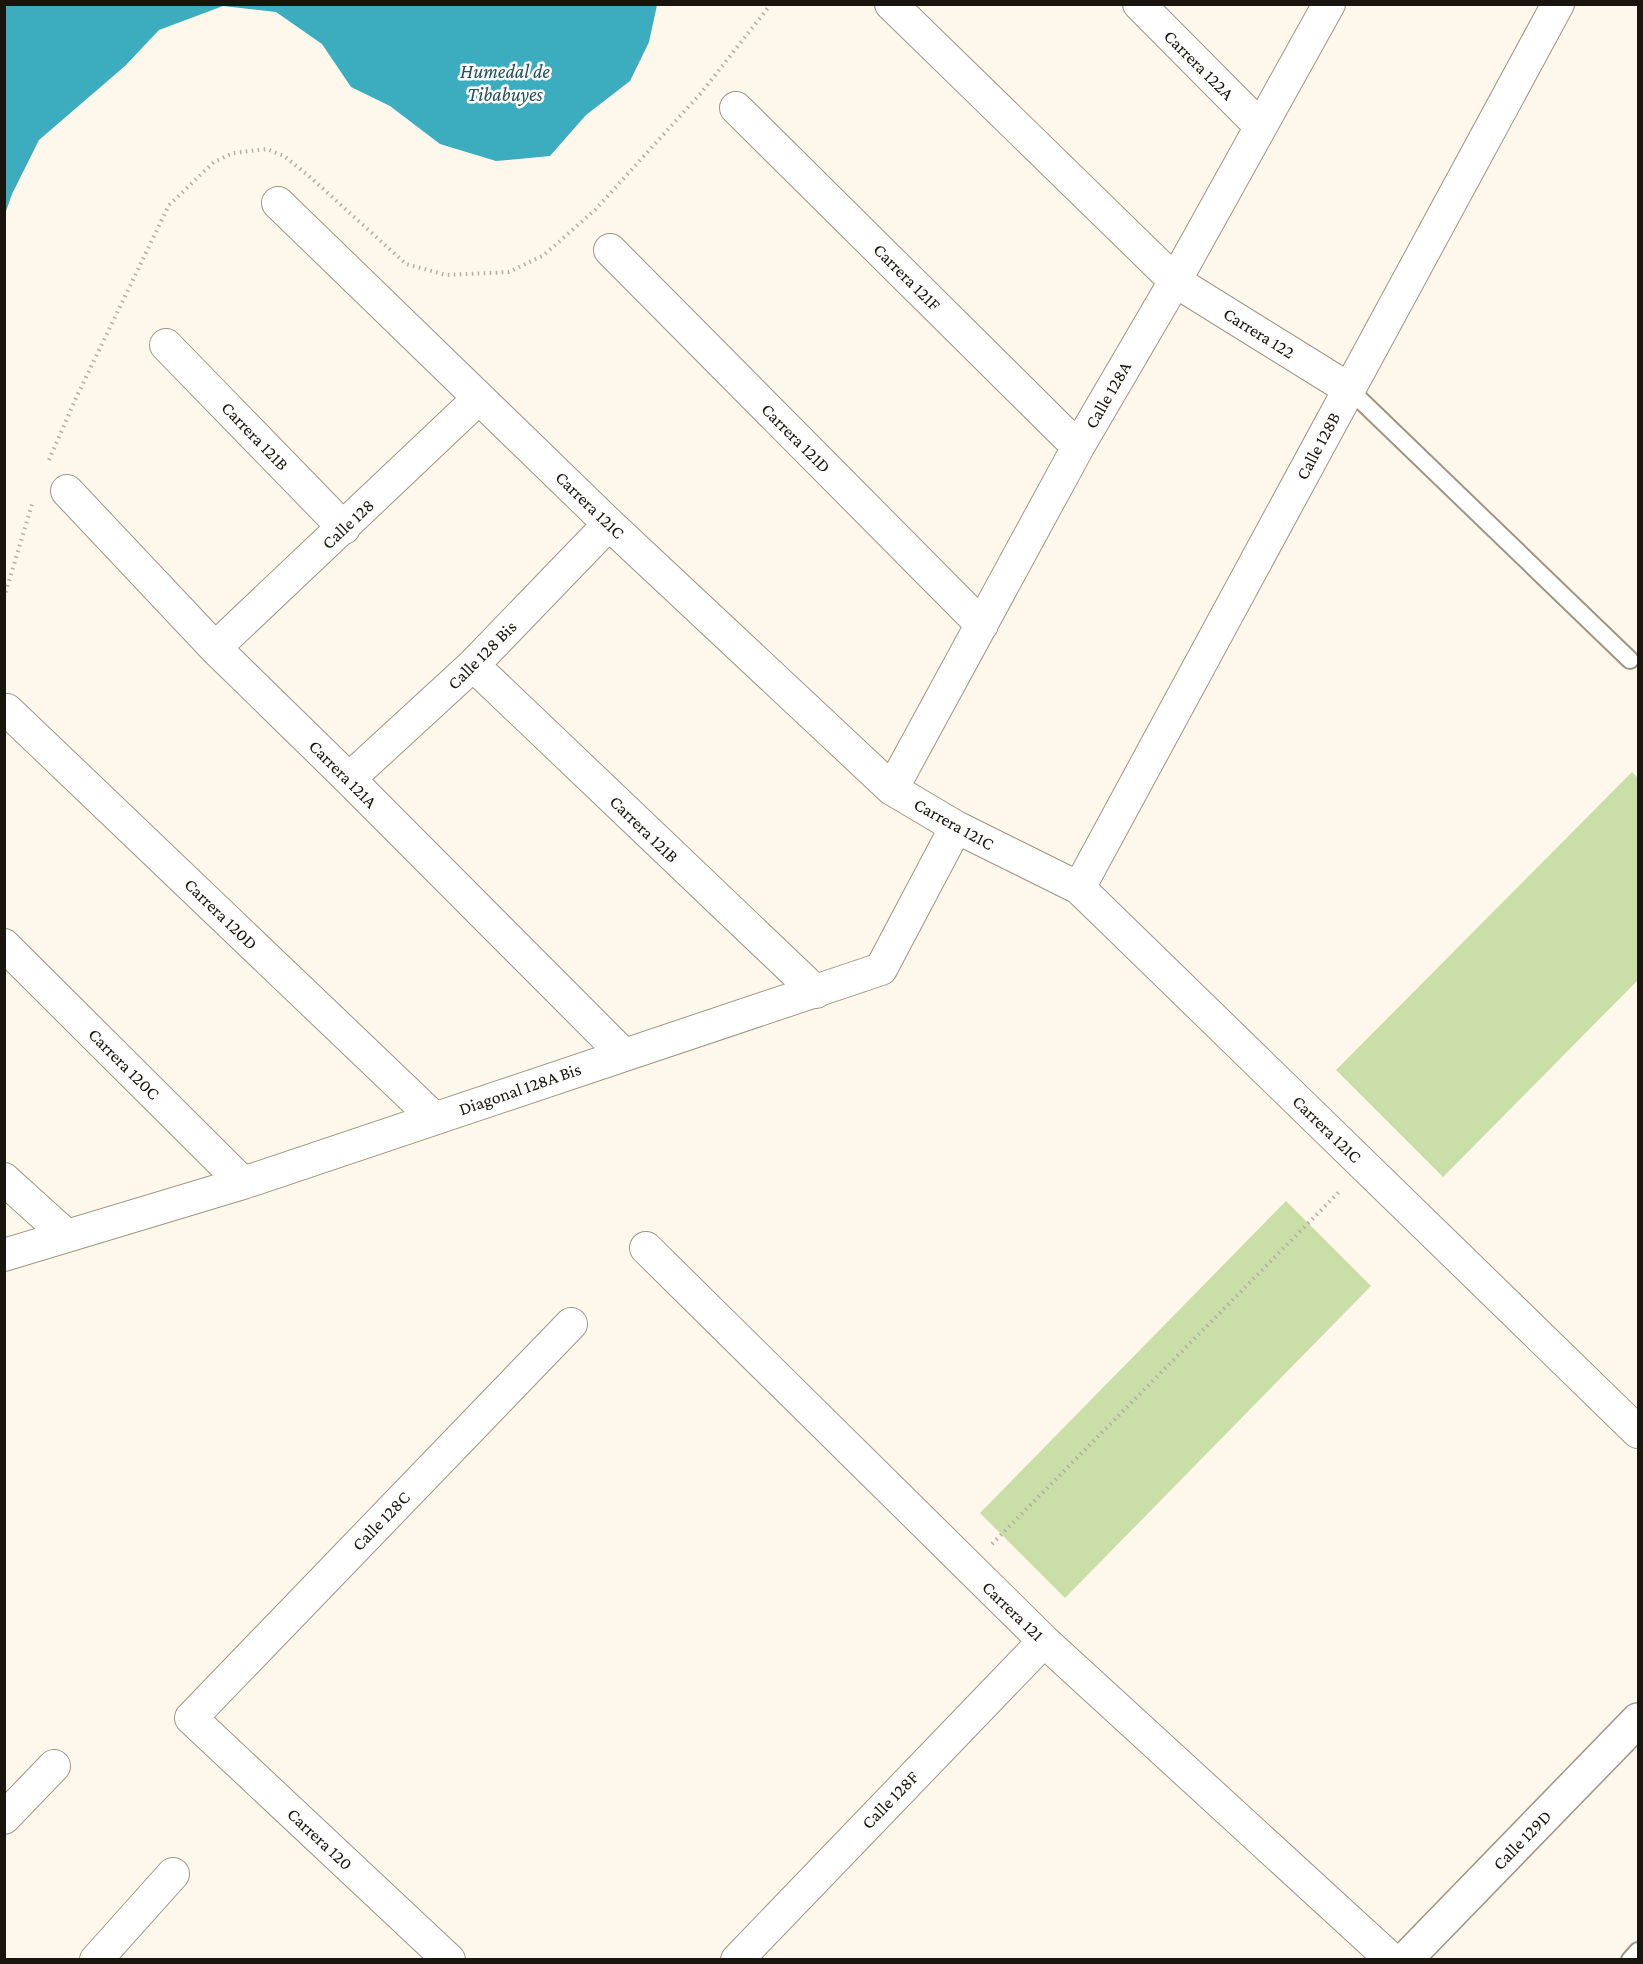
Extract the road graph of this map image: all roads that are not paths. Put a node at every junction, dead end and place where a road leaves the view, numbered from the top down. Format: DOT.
graph roads {
  1 [pos="891,4"];
  2 [pos="1139,4"];
  3 [pos="1329,4"];
  4 [pos="1558,4"];
  5 [pos="736,108"];
  6 [pos="1260,126"];
  7 [pos="279,202"];
  8 [pos="610,250"];
  9 [pos="1174,281"];
  10 [pos="166,345"];
  11 [pos="1349,389"];
  12 [pos="479,398"];
  13 [pos="1078,447"];
  14 [pos="67,490"];
  15 [pos="609,524"];
  16 [pos="344,528"];
  17 [pos="982,625"];
  18 [pos="215,648"];
  19 [pos="1629,660"];
  20 [pos="473,665"];
  21 [pos="8,710"];
  22 [pos="349,779"];
  23 [pos="892,789"];
  24 [pos="957,827"];
  25 [pos="1079,888"];
  26 [pos="4,945"];
  27 [pos="816,992"];
  28 [pos="623,1054"];
  29 [pos="434,1118"];
  30 [pos="4,1179"];
  31 [pos="243,1183"];
  32 [pos="67,1236"];
  33 [pos="646,1248"];
  34 [pos="4,1255"];
  35 [pos="571,1324"];
  36 [pos="1638,1432"];
  37 [pos="1044,1641"];
  38 [pos="191,1718"];
  39 [pos="1638,1720"];
  40 [pos="54,1766"];
  41 [pos="4,1818"];
  42 [pos="173,1874"];
  43 [pos="1638,1951"];
  44 [pos="96,1959"];
  45 [pos="449,1959"];
  46 [pos="737,1959"];
  47 [pos="1392,1959"];
  48 [pos="1405,1959"];
  49 [pos="1630,1959"];
  1 -- 9 [label="street, Carrera 122"];
  2 -- 6 [label="street, Carrera 122A"];
  3 -- 6 [label="street, Calle 128A"];
  4 -- 11 [label="street, Calle 128B"];
  5 -- 13 [label="street, Carrera 121F"];
  6 -- 9 [label="street, Calle 128A"];
  7 -- 12 [label="street, Carrera 121C"];
  8 -- 17 [label="street, Carrera 121D"];
  9 -- 11 [label="street, Carrera 122"];
  9 -- 13 [label="street, Calle 128A"];
  10 -- 16 [label="street, Carrera 121B"];
  11 -- 19 [label="lane, Carrera 122"];
  11 -- 25 [label="street, Calle 128B"];
  12 -- 15 [label="street, Carrera 121C"];
  12 -- 16 [label="street, Calle 128"];
  13 -- 17 [label="street, Calle 128A"];
  14 -- 18 [label="street, Carrera 121A"];
  15 -- 20 [label="street, Calle 128 Bis"];
  15 -- 23 [label="street, Carrera 121C"];
  16 -- 18 [label="street, Calle 128"];
  17 -- 23 [label="street, Calle 128A"];
  18 -- 22 [label="street, Carrera 121A"];
  20 -- 22 [label="street, Calle 128 Bis"];
  20 -- 27 [label="street, Carrera 121B"];
  21 -- 29 [label="street, Carrera 120D"];
  22 -- 28 [label="street, Carrera 121A"];
  23 -- 24 [label="street, Carrera 121C"];
  24 -- 25 [label="street, Carrera 121C"];
  24 -- 27 [label="street, Diagonal 128A Bis"];
  25 -- 36 [label="street, Carrera 121C"];
  26 -- 31 [label="street, Carrera 120C"];
  27 -- 28 [label="street, Diagonal 128A Bis"];
  28 -- 29 [label="street, Diagonal 128A Bis"];
  29 -- 31 [label="street, Diagonal 128A Bis"];
  30 -- 32 [label="street"];
  31 -- 32 [label="street, Diagonal 128A Bis"];
  32 -- 34 [label="street, Diagonal 128A Bis"];
  33 -- 37 [label="street, Carrera 121"];
  35 -- 38 [label="street, Calle 128C"];
  37 -- 46 [label="street, Calle 128F"];
  37 -- 47 [label="street, Carrera 121"];
  38 -- 45 [label="street, Carrera 120"];
  39 -- 48 [label="street, Calle 129D"];
  40 -- 41 [label="street"];
  42 -- 44 [label="street"];
  43 -- 49 [label="lane"];
}
